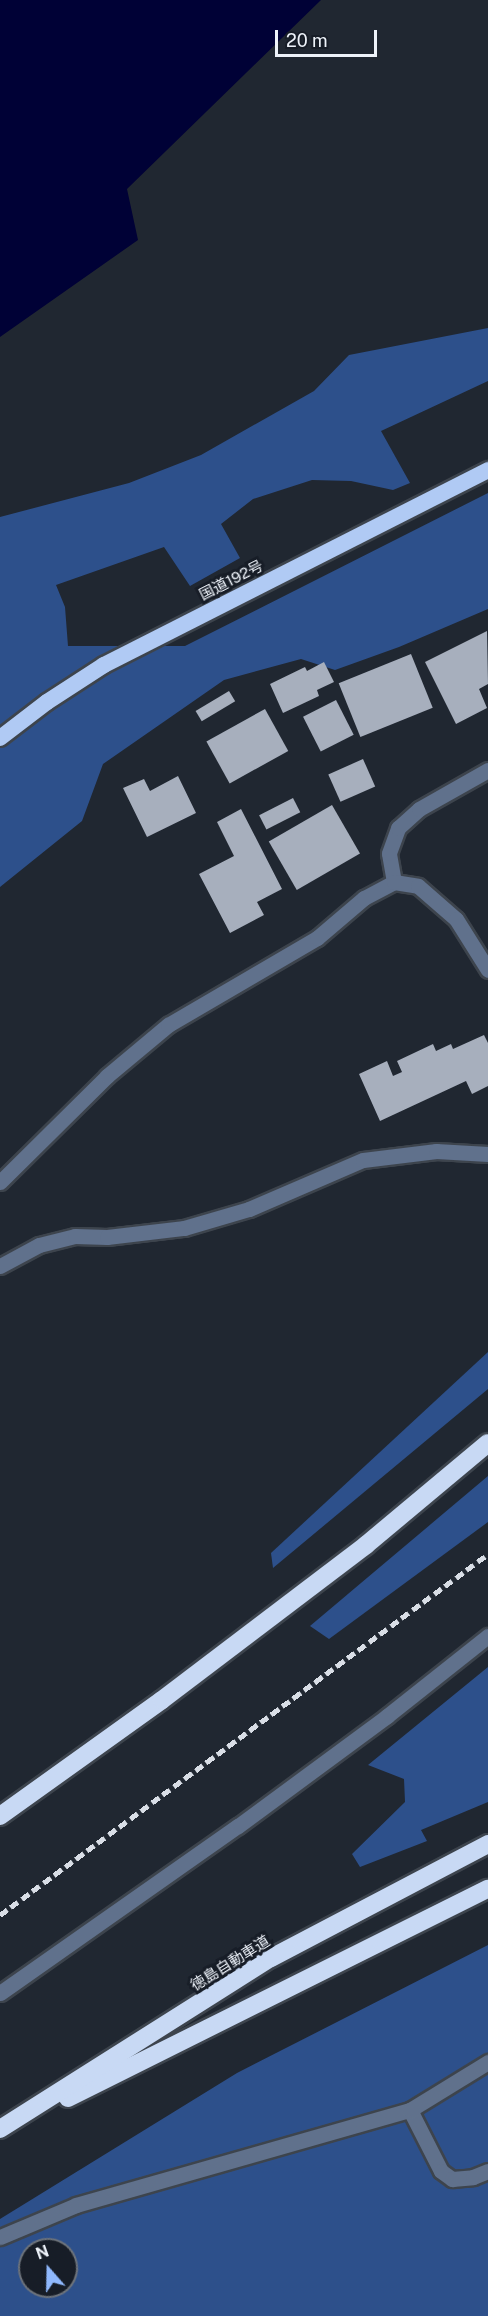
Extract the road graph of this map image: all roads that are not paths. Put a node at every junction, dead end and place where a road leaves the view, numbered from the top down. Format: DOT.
graph roads {
  1 [pos="488,470"];
  2 [pos="0,738"];
  3 [pos="488,770"];
  4 [pos="394,882"];
  5 [pos="488,970"];
  6 [pos="488,1154"];
  7 [pos="0,1182"];
  8 [pos="0,1266"];
  9 [pos="488,1443"];
  10 [pos="488,1636"];
  11 [pos="0,1816"];
  12 [pos="488,1844"];
  13 [pos="488,1889"];
  14 [pos="0,1993"];
  15 [pos="488,2062"];
  16 [pos="410,2110"];
  17 [pos="0,2131"];
  18 [pos="488,2171"];
  19 [pos="0,2237"];
  1 -- 2 [label="highway, 国道192号"];
  3 -- 4 [label="street"];
  4 -- 5 [label="street"];
  4 -- 7 [label="street"];
  6 -- 8 [label="street"];
  9 -- 11 [label="highway"];
  10 -- 14 [label="street"];
  12 -- 17 [label="highway, 徳島自動車道"];
  13 -- 17 [label="highway, 徳島自動車道"];
  15 -- 16 [label="street"];
  16 -- 18 [label="street"];
  16 -- 19 [label="street"];
}
